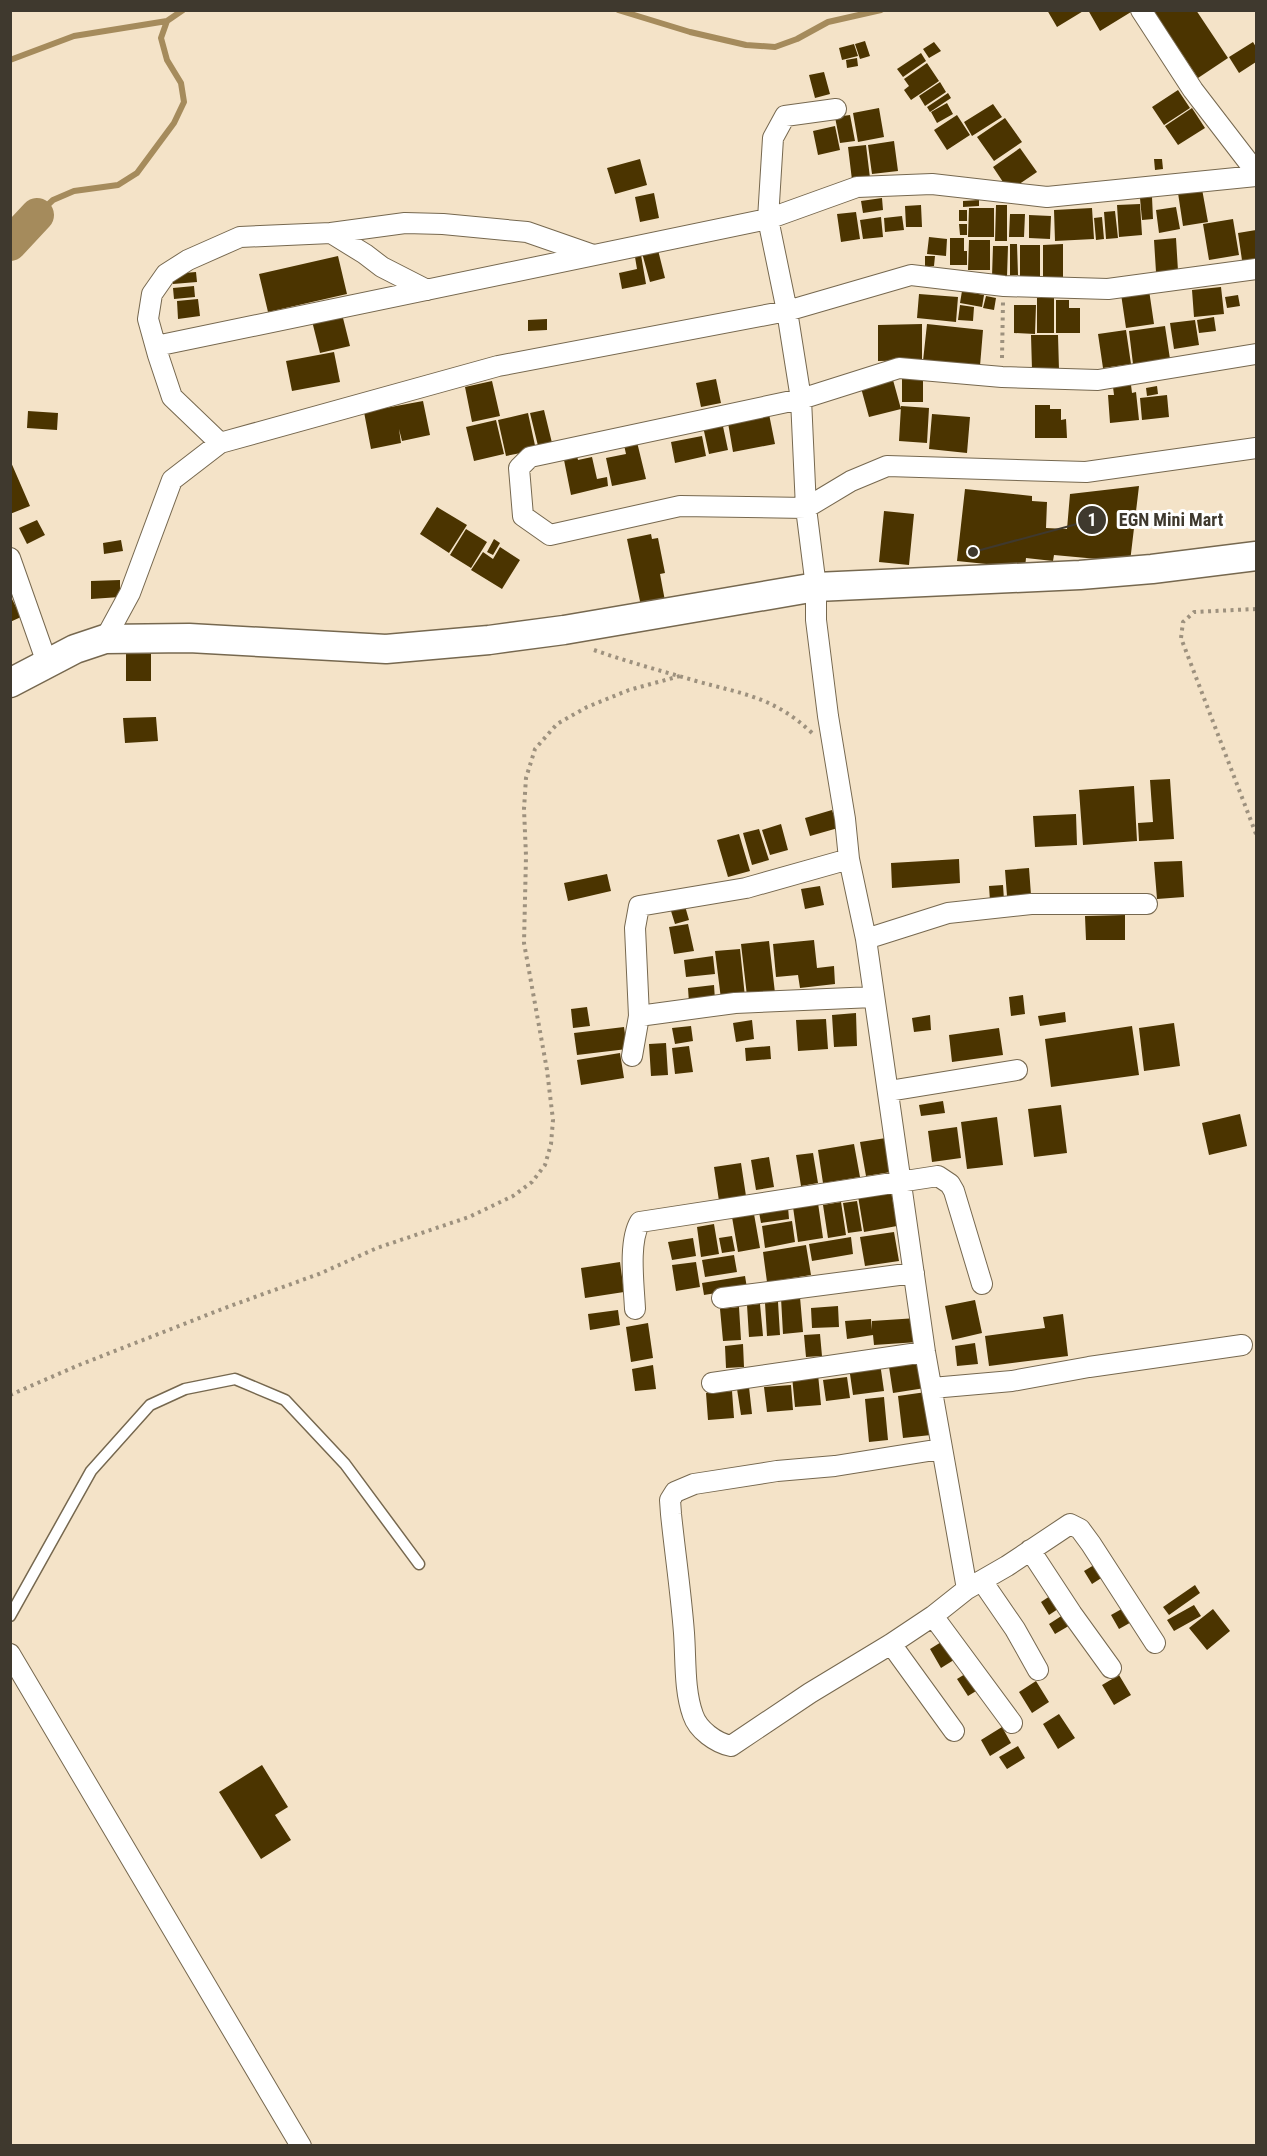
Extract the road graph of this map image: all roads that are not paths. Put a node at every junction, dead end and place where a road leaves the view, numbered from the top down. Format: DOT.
graph roads {
  1 [pos="1141,10"];
  2 [pos="836,110"];
  3 [pos="1257,172"];
  4 [pos="1257,176"];
  5 [pos="768,219"];
  6 [pos="331,233"];
  7 [pos="594,255"];
  8 [pos="1257,269"];
  9 [pos="428,290"];
  10 [pos="787,311"];
  11 [pos="156,346"];
  12 [pos="1257,354"];
  13 [pos="801,399"];
  14 [pos="220,443"];
  15 [pos="1257,448"];
  16 [pos="806,508"];
  17 [pos="1257,556"];
  18 [pos="10,558"];
  19 [pos="816,587"];
  20 [pos="105,639"];
  21 [pos="47,663"];
  22 [pos="10,683"];
  23 [pos="849,859"];
  24 [pos="1147,904"];
  25 [pos="866,939"];
  26 [pos="873,997"];
  27 [pos="639,1016"];
  28 [pos="632,1056"];
  29 [pos="1017,1070"];
  30 [pos="889,1091"];
  31 [pos="900,1181"];
  32 [pos="914,1273"];
  33 [pos="982,1284"];
  34 [pos="722,1298"];
  35 [pos="635,1309"];
  36 [pos="1242,1345"];
  37 [pos="925,1352"];
  38 [pos="712,1383"];
  39 [pos="932,1388"];
  40 [pos="941,1449"];
  41 [pos="1030,1550"];
  42 [pos="419,1563"];
  43 [pos="975,1585"];
  44 [pos="10,1616"];
  45 [pos="933,1616"];
  46 [pos="1155,1643"];
  47 [pos="891,1644"];
  48 [pos="10,1654"];
  49 [pos="1111,1668"];
  50 [pos="1038,1670"];
  51 [pos="1012,1723"];
  52 [pos="954,1731"];
  53 [pos="301,2145"];
  1 -- 3 [label="street"];
  2 -- 5 [label="street"];
  4 -- 5 [label="street"];
  5 -- 7 [label="street"];
  5 -- 10 [label="street"];
  6 -- 7 [label="street"];
  6 -- 9 [label="street"];
  6 -- 11 [label="street"];
  7 -- 9 [label="street"];
  8 -- 10 [label="street"];
  9 -- 11 [label="street"];
  10 -- 13 [label="street"];
  10 -- 14 [label="street"];
  11 -- 14 [label="street"];
  12 -- 13 [label="street"];
  13 -- 16 [label="street"];
  13 -- 16 [label="street"];
  14 -- 20 [label="street"];
  15 -- 16 [label="street"];
  16 -- 19 [label="street"];
  17 -- 19 [label="street"];
  18 -- 21 [label="street"];
  19 -- 20 [label="street"];
  19 -- 23 [label="street"];
  20 -- 21 [label="street"];
  21 -- 22 [label="street"];
  23 -- 25 [label="street"];
  23 -- 27 [label="street"];
  24 -- 25 [label="street"];
  25 -- 26 [label="street"];
  26 -- 27 [label="street"];
  26 -- 30 [label="street"];
  27 -- 28 [label="street"];
  29 -- 30 [label="street"];
  30 -- 31 [label="street"];
  31 -- 32 [label="street"];
  31 -- 33 [label="street"];
  31 -- 35 [label="street"];
  32 -- 34 [label="street"];
  32 -- 37 [label="street"];
  36 -- 39 [label="street"];
  37 -- 38 [label="street"];
  37 -- 39 [label="street"];
  39 -- 40 [label="street"];
  40 -- 43 [label="street"];
  40 -- 47 [label="street"];
  41 -- 43 [label="street"];
  41 -- 46 [label="street"];
  41 -- 49 [label="street"];
  42 -- 44 [label="lane"];
  43 -- 45 [label="street"];
  43 -- 50 [label="street"];
  45 -- 47 [label="street"];
  45 -- 51 [label="street"];
  47 -- 52 [label="street"];
  48 -- 53 [label="street"];
}
